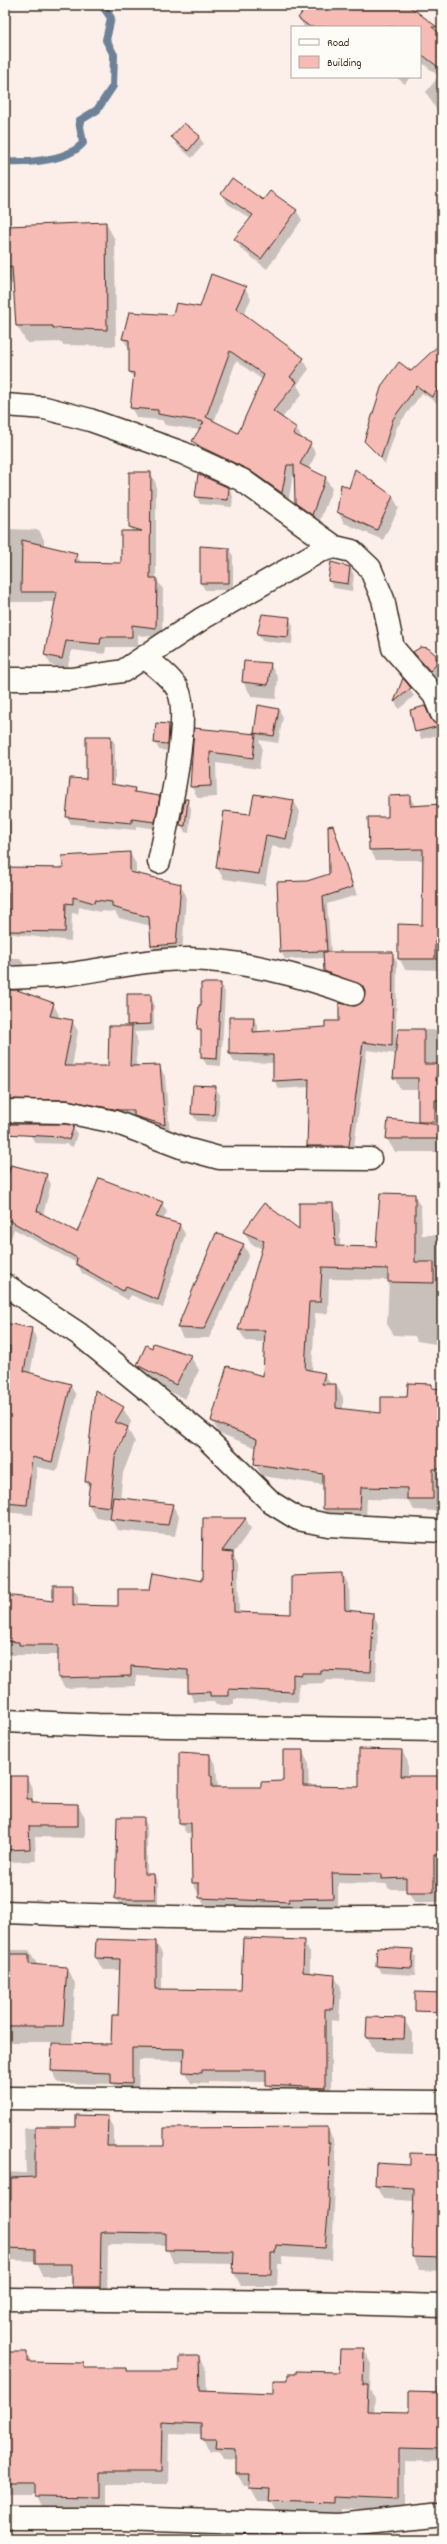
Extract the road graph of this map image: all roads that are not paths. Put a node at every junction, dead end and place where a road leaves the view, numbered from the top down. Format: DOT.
graph roads {
  1 [pos="5,405"];
  2 [pos="335,547"];
  3 [pos="146,658"];
  4 [pos="5,679"];
  5 [pos="442,714"];
  6 [pos="159,862"];
  7 [pos="5,978"];
  8 [pos="353,994"];
  9 [pos="5,1111"];
  10 [pos="370,1159"];
  11 [pos="5,1285"];
  12 [pos="442,1531"];
  13 [pos="5,1720"];
  14 [pos="442,1730"];
  15 [pos="5,1912"];
  16 [pos="442,1917"];
  17 [pos="5,2098"];
  18 [pos="442,2102"];
  19 [pos="5,2300"];
  20 [pos="442,2306"];
  21 [pos="442,2514"];
  22 [pos="5,2518"];
  1 -- 2 [label="street"];
  2 -- 3 [label="street"];
  2 -- 5 [label="street"];
  3 -- 4 [label="street"];
  3 -- 6 [label="street"];
  7 -- 8 [label="street"];
  9 -- 10 [label="street"];
  11 -- 12 [label="street"];
  13 -- 14 [label="street"];
  15 -- 16 [label="street"];
  17 -- 18 [label="street"];
  19 -- 20 [label="street"];
  21 -- 22 [label="street"];
}
